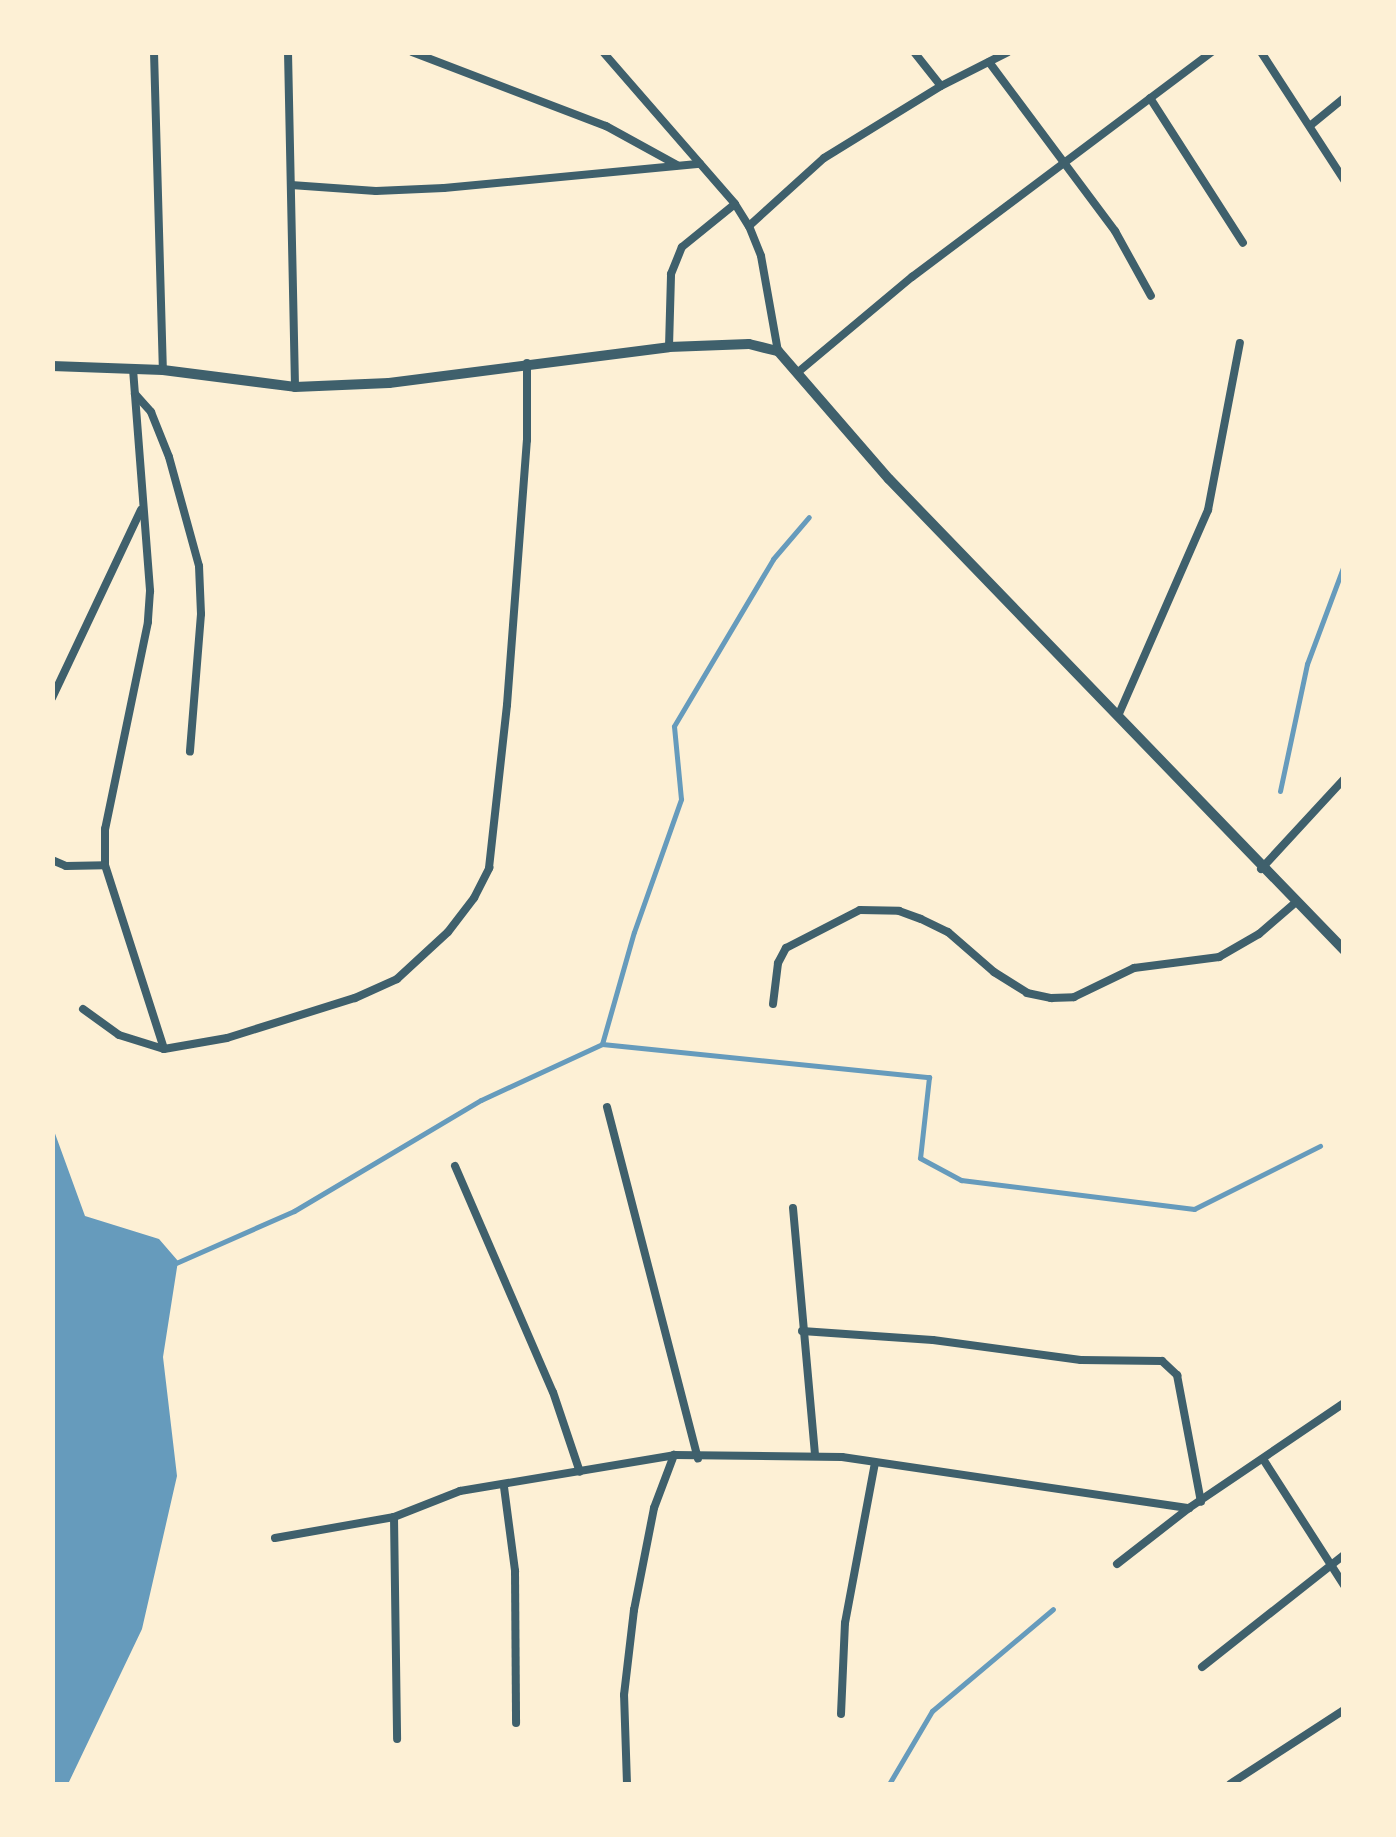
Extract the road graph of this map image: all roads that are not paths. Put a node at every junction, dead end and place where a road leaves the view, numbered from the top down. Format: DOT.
graph roads {
  1 [pos="154,52"];
  2 [pos="288,52"];
  3 [pos="412,52"];
  4 [pos="602,52"];
  5 [pos="914,52"];
  6 [pos="1008,52"];
  7 [pos="1212,52"];
  8 [pos="1261,52"];
  9 [pos="434,55"];
  10 [pos="989,62"];
  11 [pos="941,86"];
  12 [pos="1150,98"];
  13 [pos="1344,98"];
  14 [pos="1312,125"];
  15 [pos="700,164"];
  16 [pos="1064,164"];
  17 [pos="677,165"];
  18 [pos="1344,180"];
  19 [pos="291,185"];
  20 [pos="735,204"];
  21 [pos="748,226"];
  22 [pos="1243,243"];
  23 [pos="1150,296"];
  24 [pos="1240,344"];
  25 [pos="669,347"];
  26 [pos="778,350"];
  27 [pos="527,363"];
  28 [pos="52,366"];
  29 [pos="133,369"];
  30 [pos="164,370"];
  31 [pos="797,373"];
  32 [pos="295,387"];
  33 [pos="135,394"];
  34 [pos="143,506"];
  35 [pos="52,698"];
  36 [pos="1118,716"];
  37 [pos="190,752"];
  38 [pos="1344,778"];
  39 [pos="52,860"];
  40 [pos="106,864"];
  41 [pos="1262,869"];
  42 [pos="1296,902"];
  43 [pos="1344,950"];
  44 [pos="773,1004"];
  45 [pos="83,1009"];
  46 [pos="164,1049"];
  47 [pos="607,1107"];
  48 [pos="456,1166"];
  49 [pos="794,1208"];
  50 [pos="802,1331"];
  51 [pos="1344,1403"];
  52 [pos="674,1455"];
  53 [pos="815,1456"];
  54 [pos="698,1458"];
  55 [pos="1263,1458"];
  56 [pos="875,1463"];
  57 [pos="580,1472"];
  58 [pos="504,1487"];
  59 [pos="1200,1502"];
  60 [pos="1189,1508"];
  61 [pos="394,1517"];
  62 [pos="275,1538"];
  63 [pos="1344,1554"];
  64 [pos="1118,1564"];
  65 [pos="1331,1564"];
  66 [pos="1344,1585"];
  67 [pos="1202,1667"];
  68 [pos="1344,1710"];
  69 [pos="841,1714"];
  70 [pos="516,1723"];
  71 [pos="396,1739"];
  72 [pos="627,1784"];
  73 [pos="1230,1784"];
  1 -- 30 [label="street"];
  2 -- 19 [label="street"];
  3 -- 9 [label="street"];
  4 -- 15 [label="street"];
  5 -- 11 [label="street"];
  6 -- 10 [label="street"];
  7 -- 12 [label="street"];
  8 -- 14 [label="street"];
  9 -- 17 [label="street"];
  10 -- 11 [label="street"];
  10 -- 16 [label="street"];
  11 -- 21 [label="street"];
  12 -- 16 [label="street"];
  12 -- 22 [label="street"];
  13 -- 14 [label="street"];
  14 -- 18 [label="street"];
  15 -- 17 [label="street"];
  15 -- 20 [label="street"];
  16 -- 23 [label="street"];
  16 -- 31 [label="street"];
  17 -- 19 [label="street"];
  19 -- 32 [label="street"];
  20 -- 21 [label="street"];
  20 -- 25 [label="street"];
  21 -- 26 [label="street"];
  24 -- 36 [label="street"];
  25 -- 26 [label="street"];
  25 -- 27 [label="street"];
  26 -- 31 [label="street"];
  27 -- 32 [label="street"];
  27 -- 46 [label="street"];
  28 -- 29 [label="street"];
  29 -- 30 [label="street"];
  29 -- 33 [label="street"];
  30 -- 32 [label="street"];
  31 -- 36 [label="street"];
  33 -- 34 [label="street"];
  33 -- 37 [label="street"];
  34 -- 35 [label="street"];
  34 -- 40 [label="street"];
  36 -- 41 [label="street"];
  38 -- 41 [label="street"];
  39 -- 40 [label="street"];
  40 -- 46 [label="street"];
  41 -- 42 [label="street"];
  42 -- 43 [label="street"];
  42 -- 44 [label="street"];
  45 -- 46 [label="street"];
  47 -- 54 [label="street"];
  48 -- 57 [label="street"];
  49 -- 50 [label="street"];
  50 -- 53 [label="street"];
  50 -- 59 [label="street"];
  51 -- 55 [label="street"];
  52 -- 54 [label="street"];
  52 -- 57 [label="street"];
  52 -- 72 [label="street"];
  53 -- 54 [label="street"];
  53 -- 56 [label="street"];
  55 -- 59 [label="street"];
  55 -- 65 [label="street"];
  56 -- 60 [label="street"];
  56 -- 69 [label="street"];
  57 -- 58 [label="street"];
  58 -- 61 [label="street"];
  58 -- 70 [label="street"];
  59 -- 60 [label="street"];
  60 -- 64 [label="street"];
  61 -- 62 [label="street"];
  61 -- 71 [label="street"];
  63 -- 65 [label="street"];
  65 -- 66 [label="street"];
  65 -- 67 [label="street"];
  68 -- 73 [label="street"];
}
